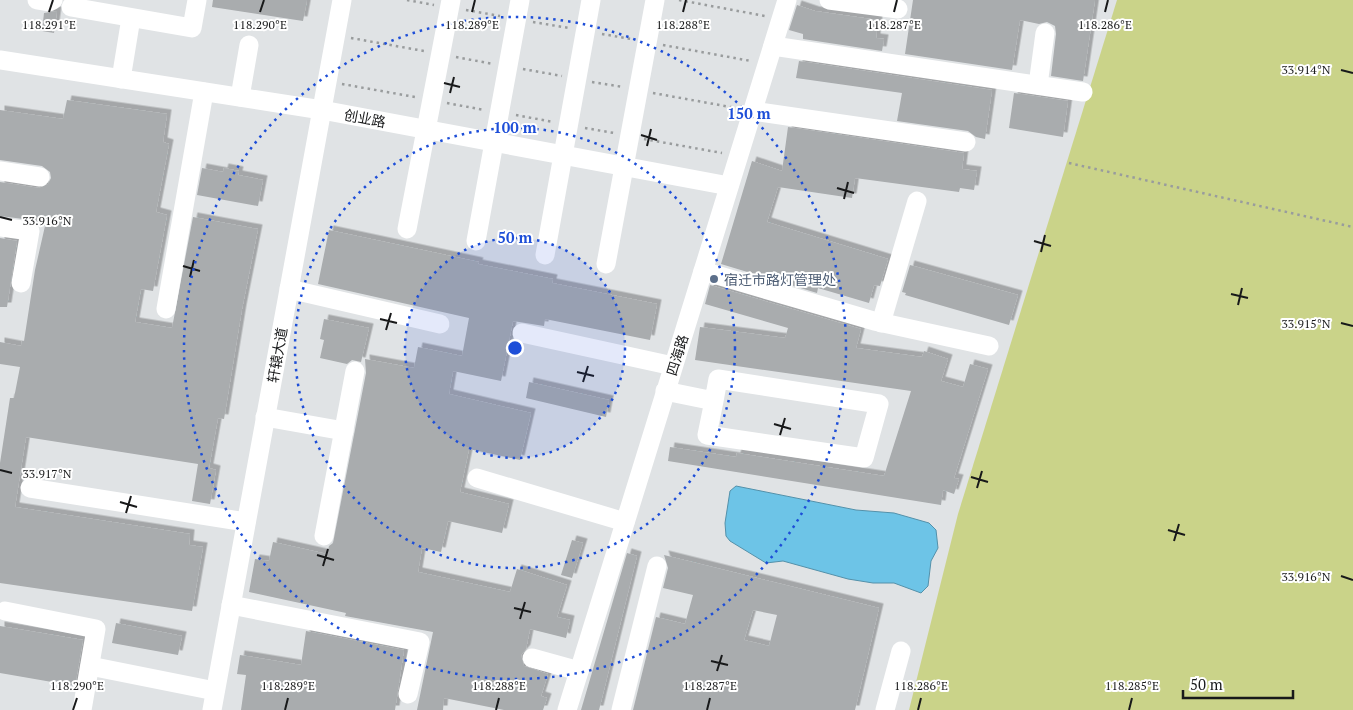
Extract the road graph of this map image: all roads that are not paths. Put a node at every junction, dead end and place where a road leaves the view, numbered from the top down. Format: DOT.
graph roads {
  1 [pos="37,0"];
  2 [pos="53,0"];
  3 [pos="197,0"];
  4 [pos="342,0"];
  5 [pos="451,0"];
  6 [pos="520,0"];
  7 [pos="591,0"];
  8 [pos="655,0"];
  9 [pos="787,0"];
  10 [pos="829,0"];
  11 [pos="71,7"];
  12 [pos="898,9"];
  13 [pos="131,18"];
  14 [pos="1045,34"];
  15 [pos="249,45"];
  16 [pos="773,46"];
  17 [pos="0,60"];
  18 [pos="121,79"];
  19 [pos="1038,85"];
  20 [pos="204,92"];
  21 [pos="1083,92"];
  22 [pos="240,97"];
  23 [pos="322,110"];
  24 [pos="753,111"];
  25 [pos="426,130"];
  26 [pos="494,142"];
  27 [pos="966,142"];
  28 [pos="563,155"];
  29 [pos="624,167"];
  30 [pos="0,171"];
  31 [pos="40,177"];
  32 [pos="729,186"];
  33 [pos="917,201"];
  34 [pos="0,227"];
  35 [pos="407,229"];
  36 [pos="476,241"];
  37 [pos="545,255"];
  38 [pos="606,264"];
  39 [pos="703,271"];
  40 [pos="21,283"];
  41 [pos="289,289"];
  42 [pos="166,309"];
  43 [pos="881,323"];
  44 [pos="440,324"];
  45 [pos="522,333"];
  46 [pos="989,346"];
  47 [pos="673,366"];
  48 [pos="355,371"];
  49 [pos="666,391"];
  50 [pos="714,401"];
  51 [pos="265,418"];
  52 [pos="344,431"];
  53 [pos="477,478"];
  54 [pos="30,488"];
  55 [pos="246,522"];
  56 [pos="625,522"];
  57 [pos="324,536"];
  58 [pos="657,566"];
  59 [pos="231,606"];
  60 [pos="5,611"];
  61 [pos="901,651"];
  62 [pos="532,658"];
  63 [pos="90,666"];
  64 [pos="579,671"];
  65 [pos="215,691"];
  66 [pos="408,694"];
  67 [pos="82,710"];
  68 [pos="212,710"];
  69 [pos="567,710"];
  70 [pos="621,710"];
  71 [pos="885,710"];
  1 -- 2 [label="street"];
  3 -- 13 [label="street"];
  4 -- 23 [label="street, 轩辕大道"];
  5 -- 25 [label="street"];
  6 -- 26 [label="street"];
  7 -- 28 [label="street"];
  8 -- 29 [label="street"];
  9 -- 16 [label="street, 四海路"];
  10 -- 12 [label="street"];
  11 -- 13 [label="street"];
  13 -- 18 [label="street"];
  14 -- 19 [label="street"];
  15 -- 22 [label="street"];
  16 -- 19 [label="street"];
  16 -- 24 [label="street, 四海路"];
  17 -- 18 [label="street, 创业路"];
  18 -- 20 [label="street, 创业路"];
  19 -- 21 [label="street"];
  20 -- 22 [label="street, 创业路"];
  20 -- 42 [label="street"];
  22 -- 23 [label="street, 创业路"];
  23 -- 25 [label="street, 创业路"];
  23 -- 41 [label="street, 轩辕大道"];
  24 -- 27 [label="street"];
  24 -- 32 [label="street, 四海路"];
  25 -- 26 [label="street, 创业路"];
  25 -- 35 [label="street"];
  26 -- 28 [label="street, 创业路"];
  26 -- 36 [label="street"];
  28 -- 29 [label="street, 创业路"];
  28 -- 37 [label="street"];
  29 -- 32 [label="street, 创业路"];
  29 -- 38 [label="street"];
  30 -- 31 [label="street"];
  32 -- 39 [label="street, 四海路"];
  33 -- 43 [label="street"];
  34 -- 40 [label="street"];
  39 -- 43 [label="street"];
  39 -- 47 [label="street, 四海路"];
  41 -- 44 [label="street"];
  41 -- 51 [label="street, 轩辕大道"];
  43 -- 46 [label="street"];
  45 -- 47 [label="street"];
  47 -- 49 [label="street, 四海路"];
  48 -- 52 [label="street"];
  49 -- 50 [label="street"];
  49 -- 56 [label="street, 四海路"];
  50 -- 50 [label="street"];
  51 -- 52 [label="street"];
  51 -- 55 [label="street, 轩辕大道"];
  52 -- 57 [label="street"];
  53 -- 56 [label="street"];
  54 -- 55 [label="street"];
  55 -- 59 [label="street, 轩辕大道"];
  56 -- 64 [label="street, 四海路"];
  58 -- 70 [label="street"];
  59 -- 65 [label="street, 轩辕大道"];
  59 -- 66 [label="street"];
  60 -- 63 [label="street"];
  61 -- 71 [label="street"];
  62 -- 64 [label="street"];
  63 -- 65 [label="street"];
  63 -- 67 [label="street"];
  64 -- 69 [label="street, 四海路"];
  65 -- 68 [label="street, 轩辕大道"];
}
